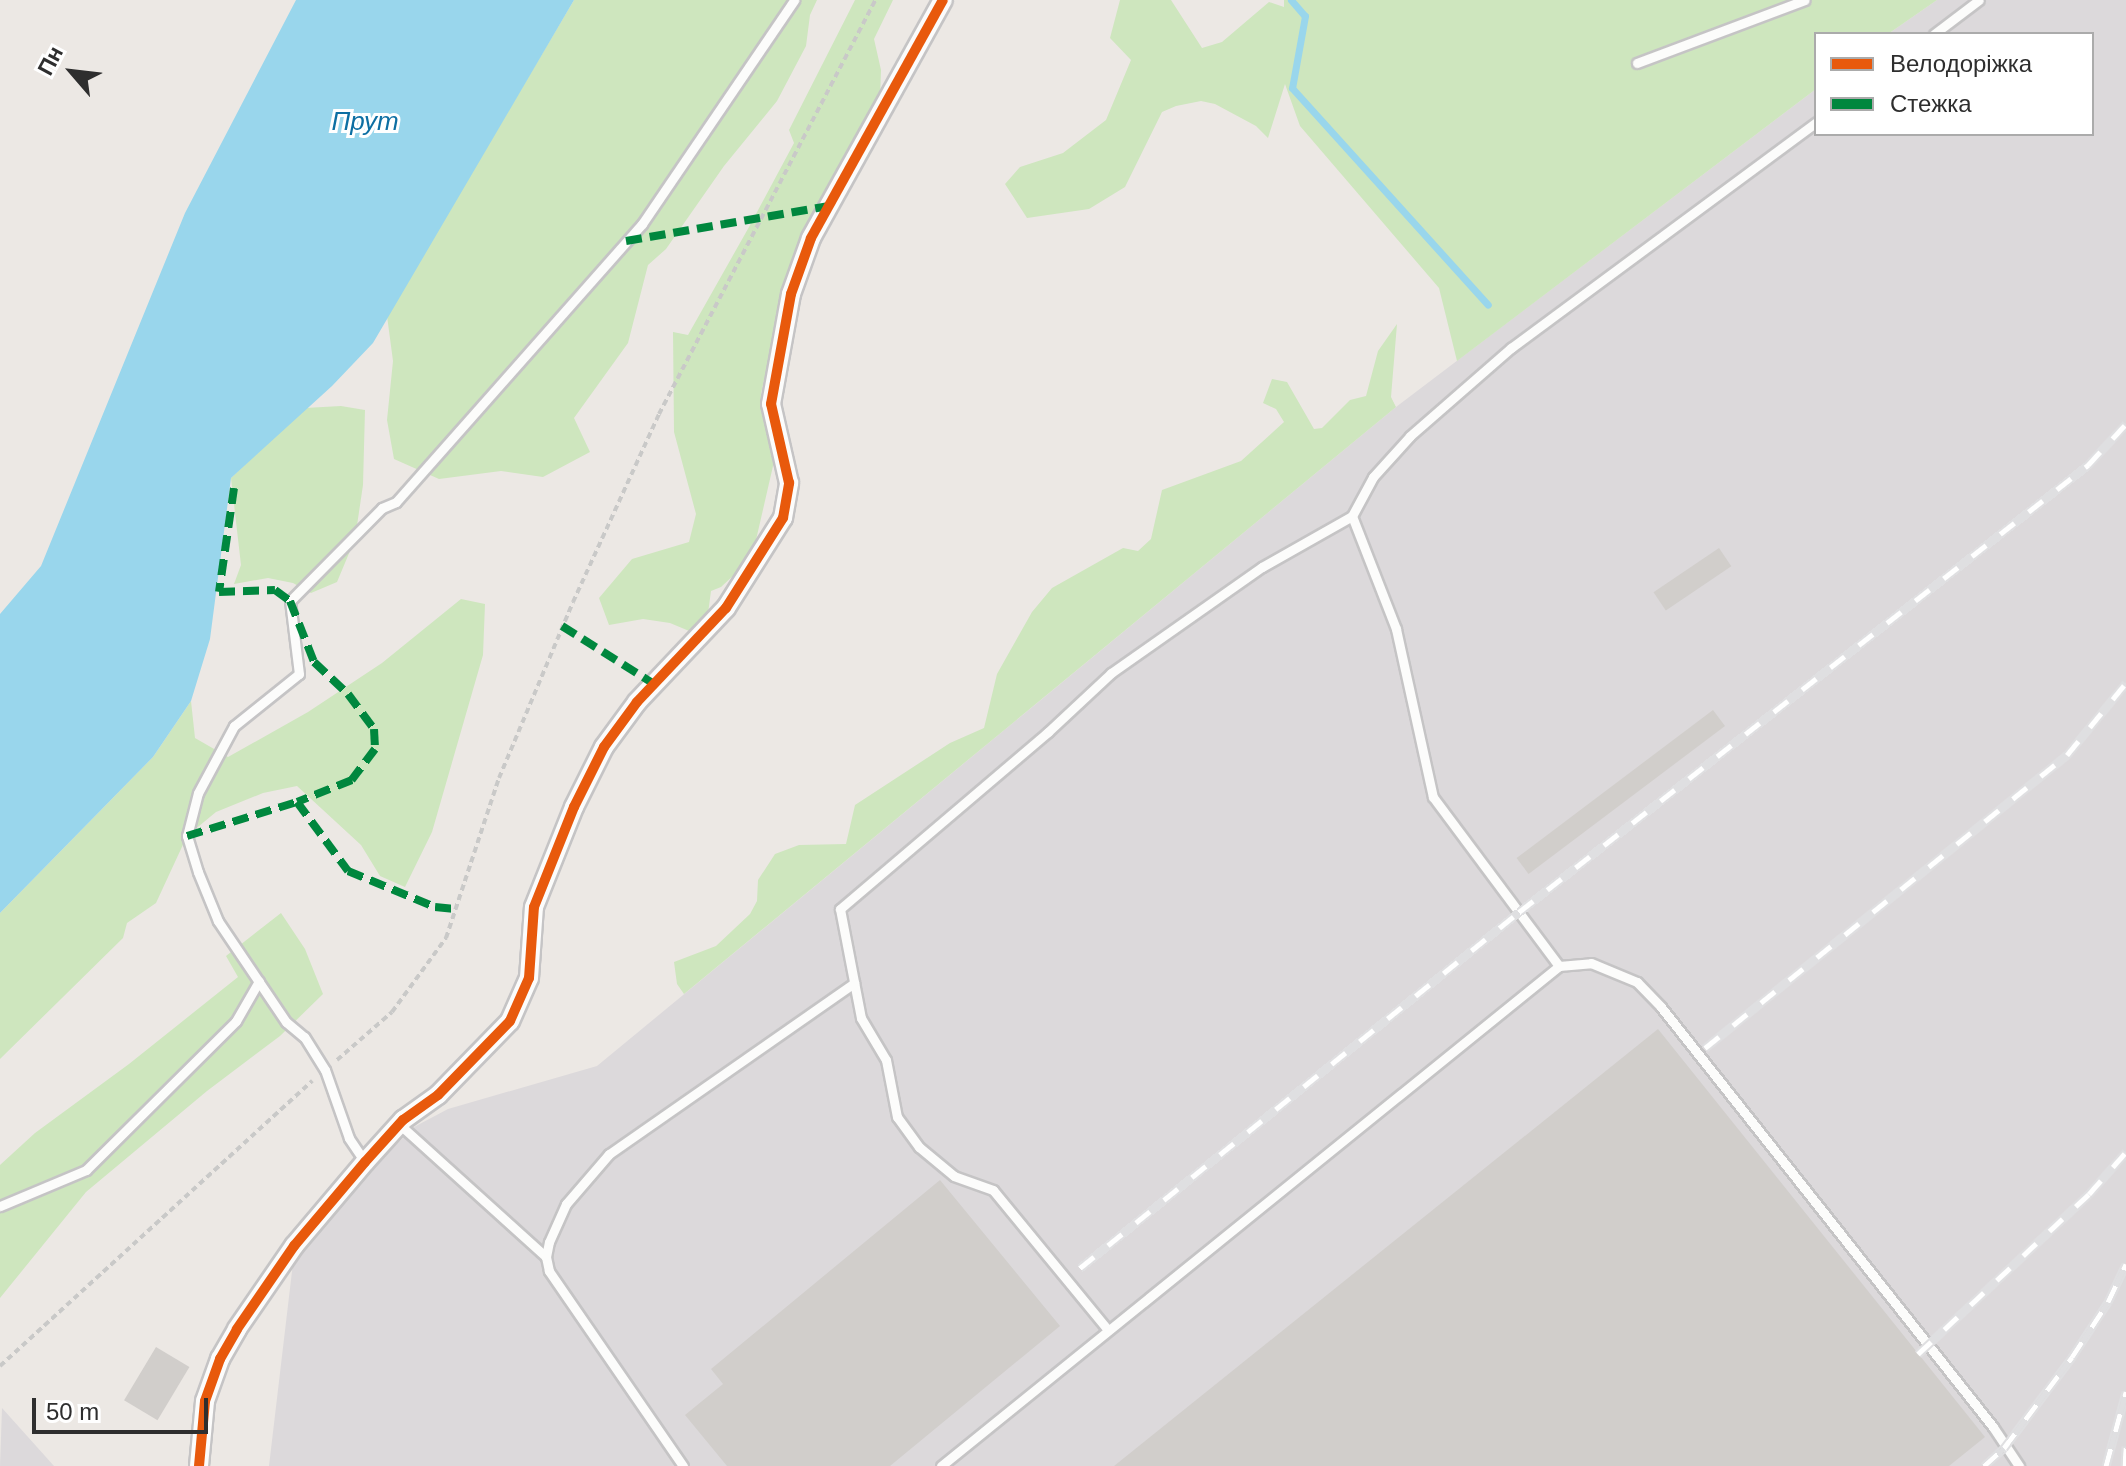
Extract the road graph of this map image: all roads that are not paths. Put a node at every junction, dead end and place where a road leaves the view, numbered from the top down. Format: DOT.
graph roads {
  1 [pos="794,0"];
  2 [pos="943,0"];
  3 [pos="1805,0"];
  4 [pos="1979,0"];
  5 [pos="1937,32"];
  6 [pos="1637,63"];
  7 [pos="1814,123"];
  8 [pos="1352,516"];
  9 [pos="1559,966"];
  10 [pos="259,981"];
  11 [pos="854,983"];
  12 [pos="399,1124"];
  13 [pos="365,1162"];
  14 [pos="0,1206"];
  15 [pos="546,1257"];
  16 [pos="1108,1330"];
  17 [pos="199,1466"];
  18 [pos="683,1466"];
  19 [pos="941,1466"];
  20 [pos="2019,1466"];
  1 -- 10 [label="lane"];
  2 -- 12 [label="street"];
  3 -- 6 [label="lane"];
  4 -- 5 [label="lane"];
  7 -- 8 [label="lane"];
  8 -- 9 [label="lane"];
  8 -- 11 [label="lane"];
  9 -- 16 [label="lane"];
  9 -- 20 [label="lane"];
  10 -- 13 [label="lane"];
  10 -- 14 [label="lane"];
  11 -- 15 [label="lane"];
  11 -- 16 [label="lane"];
  12 -- 13 [label="street"];
  12 -- 15 [label="lane"];
  13 -- 17 [label="street"];
  15 -- 18 [label="lane"];
  16 -- 19 [label="lane"];
}
